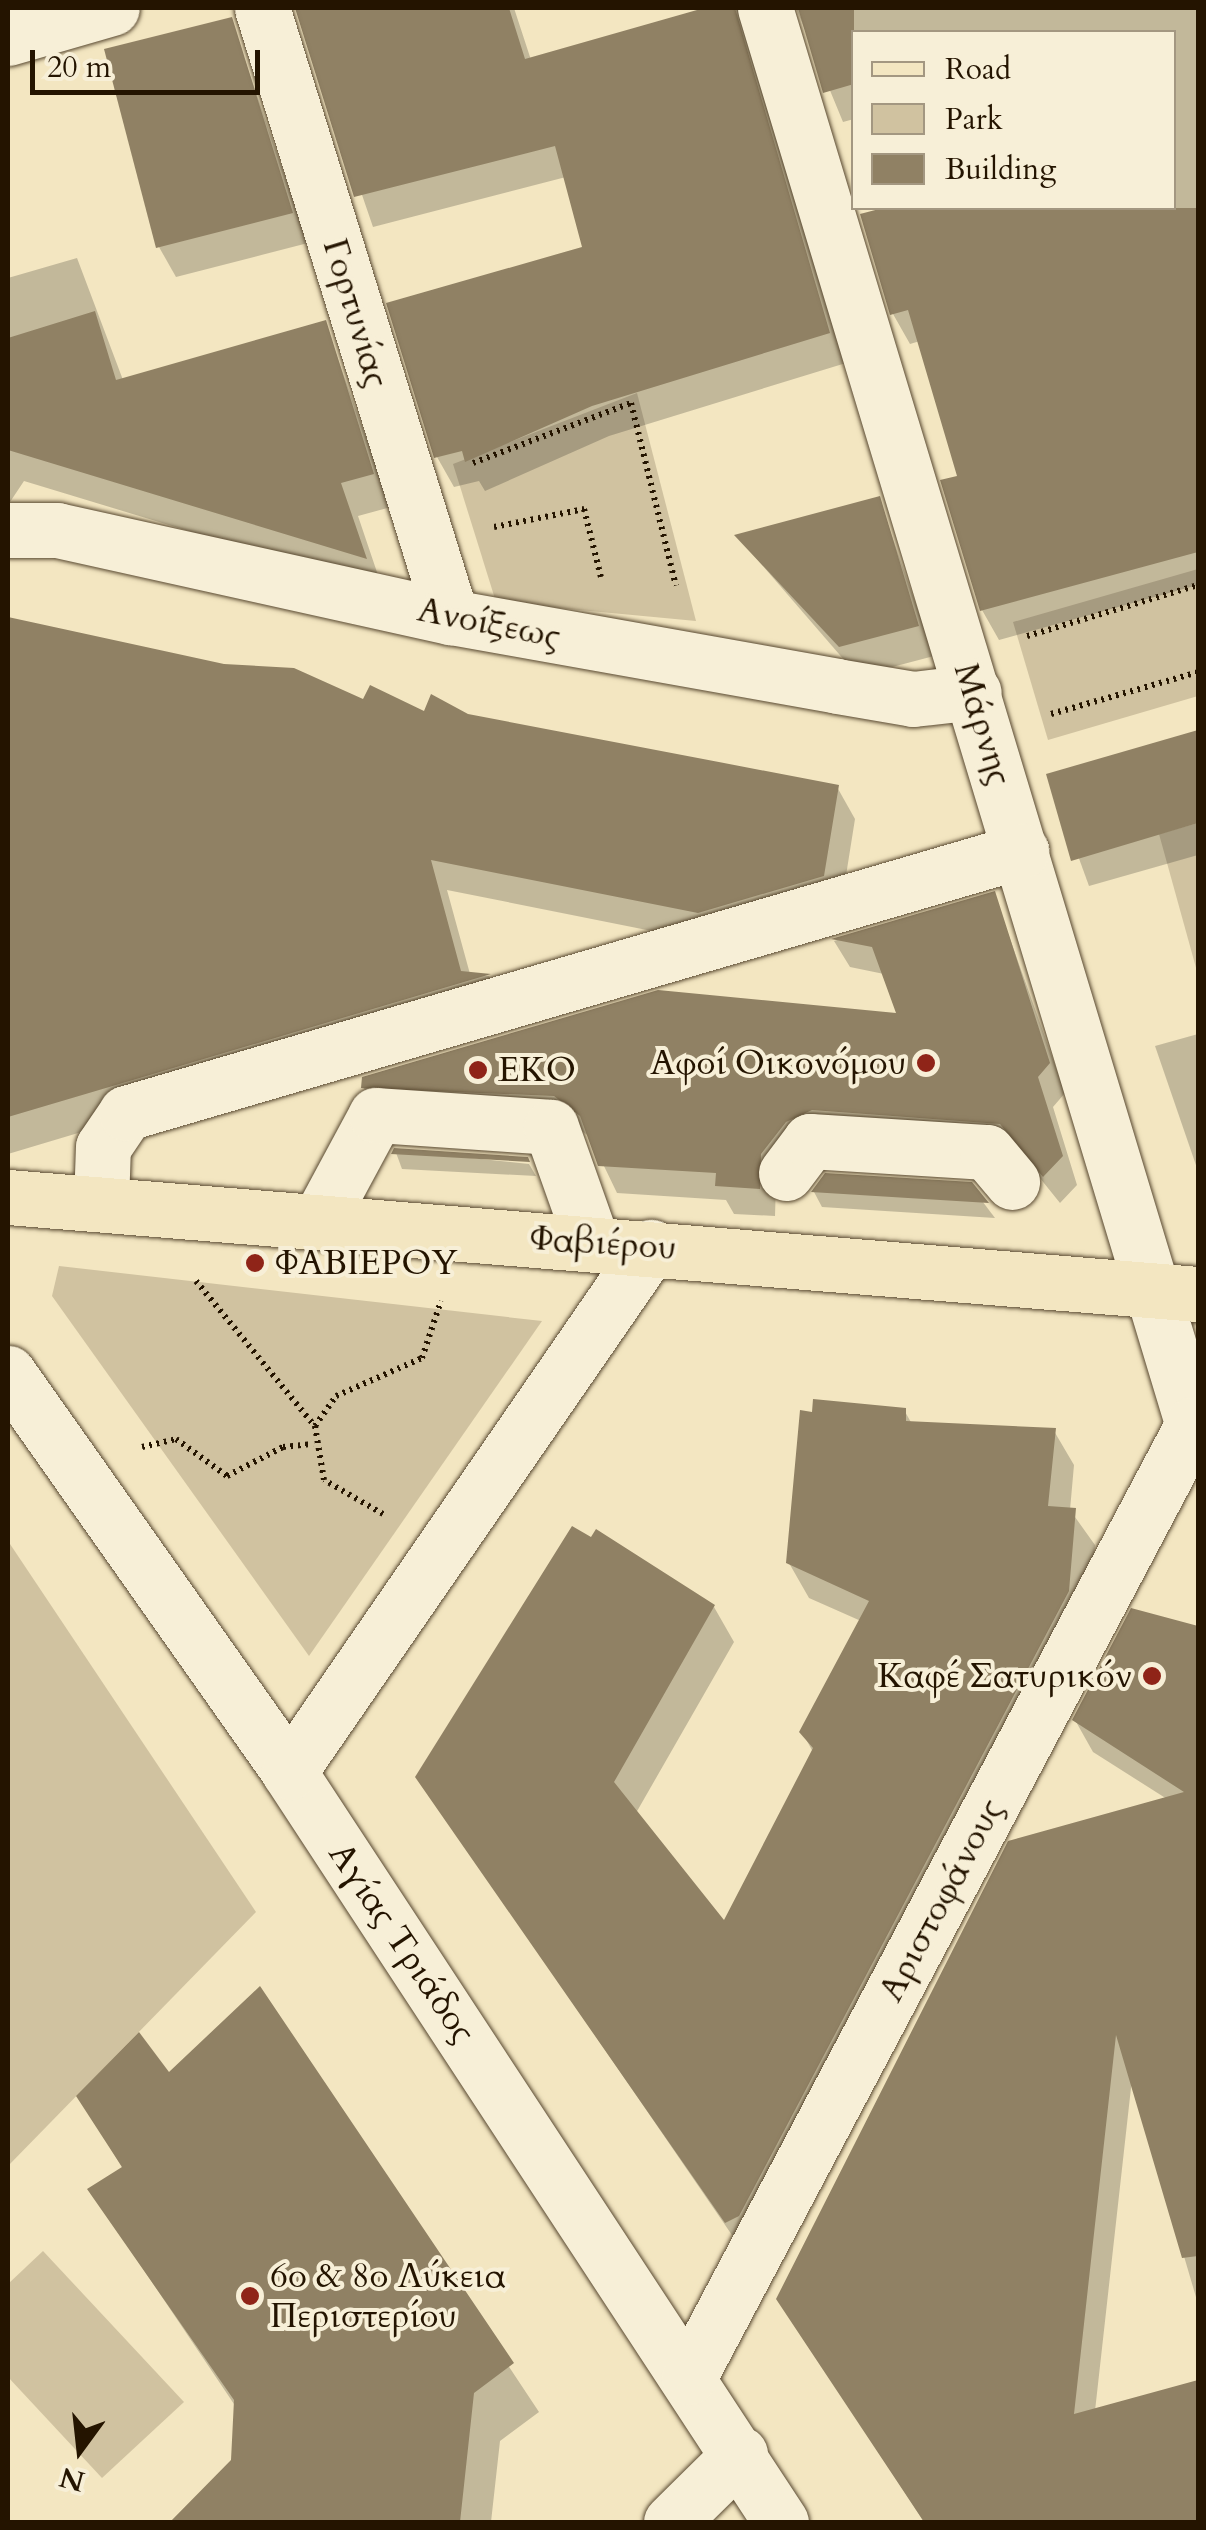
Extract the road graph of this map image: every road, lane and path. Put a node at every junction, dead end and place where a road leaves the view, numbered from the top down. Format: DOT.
graph roads {
  1 [pos="112,8"];
  2 [pos="262,8"];
  3 [pos="765,8"];
  4 [pos="8,38"];
  5 [pos="410,487"];
  6 [pos="8,530"];
  7 [pos="428,541"];
  8 [pos="1198,585"];
  9 [pos="451,618"];
  10 [pos="618,646"];
  11 [pos="694,660"];
  12 [pos="1198,672"];
  13 [pos="974,694"];
  14 [pos="1021,851"];
  15 [pos="786,1173"];
  16 [pos="1012,1182"];
  17 [pos="8,1196"];
  18 [pos="127,1205"];
  19 [pos="320,1219"];
  20 [pos="452,1231"];
  21 [pos="592,1243"];
  22 [pos="651,1247"];
  23 [pos="1175,1293"];
  24 [pos="8,1373"];
  25 [pos="315,1426"];
  26 [pos="1196,1433"];
  27 [pos="313,1444"];
  28 [pos="66,1456"];
  29 [pos="445,1546"];
  30 [pos="288,1772"];
  31 [pos="689,2377"];
  32 [pos="740,2454"];
  33 [pos="671,2522"];
  34 [pos="782,2522"];
  1 -- 4 [label="street"];
  2 -- 5 [label="street, Γορτυνίας"];
  3 -- 13 [label="street, Μάρνης"];
  5 -- 7 [label="street, Γορτυνίας"];
  5 -- 11 [label="path"];
  6 -- 9 [label="street, Ανοίξεως"];
  7 -- 9 [label="street, Γορτυνίας"];
  7 -- 10 [label="path"];
  8 -- 13 [label="path"];
  9 -- 10 [label="street, Ανοίξεως"];
  10 -- 11 [label="street, Ανοίξεως"];
  11 -- 13 [label="street, Ανοίξεως"];
  12 -- 13 [label="path"];
  13 -- 14 [label="street, Μάρνης"];
  14 -- 18 [label="street"];
  14 -- 23 [label="street, Μάρνης"];
  15 -- 16 [label="street"];
  17 -- 18 [label="main road, Φαβιέρου"];
  18 -- 19 [label="main road, Φαβιέρου"];
  18 -- 25 [label="path"];
  19 -- 20 [label="main road, Φαβιέρου"];
  19 -- 21 [label="street"];
  20 -- 21 [label="main road, Φαβιέρου"];
  20 -- 25 [label="path"];
  21 -- 22 [label="main road, Φαβιέρου"];
  22 -- 23 [label="main road, Φαβιέρου"];
  22 -- 29 [label="street"];
  23 -- 26 [label="street, Μάρνης"];
  24 -- 28 [label="street, Αγίας Τριάδος"];
  25 -- 27 [label="path"];
  26 -- 31 [label="street, Αριστοφάνους"];
  27 -- 28 [label="path"];
  27 -- 29 [label="path"];
  28 -- 30 [label="street, Αγίας Τριάδος"];
  29 -- 30 [label="street"];
  30 -- 31 [label="street, Αγίας Τριάδος"];
  31 -- 32 [label="street, Αγίας Τριάδος"];
  32 -- 33 [label="street"];
  32 -- 34 [label="street, Αγίας Τριάδος"];
}
